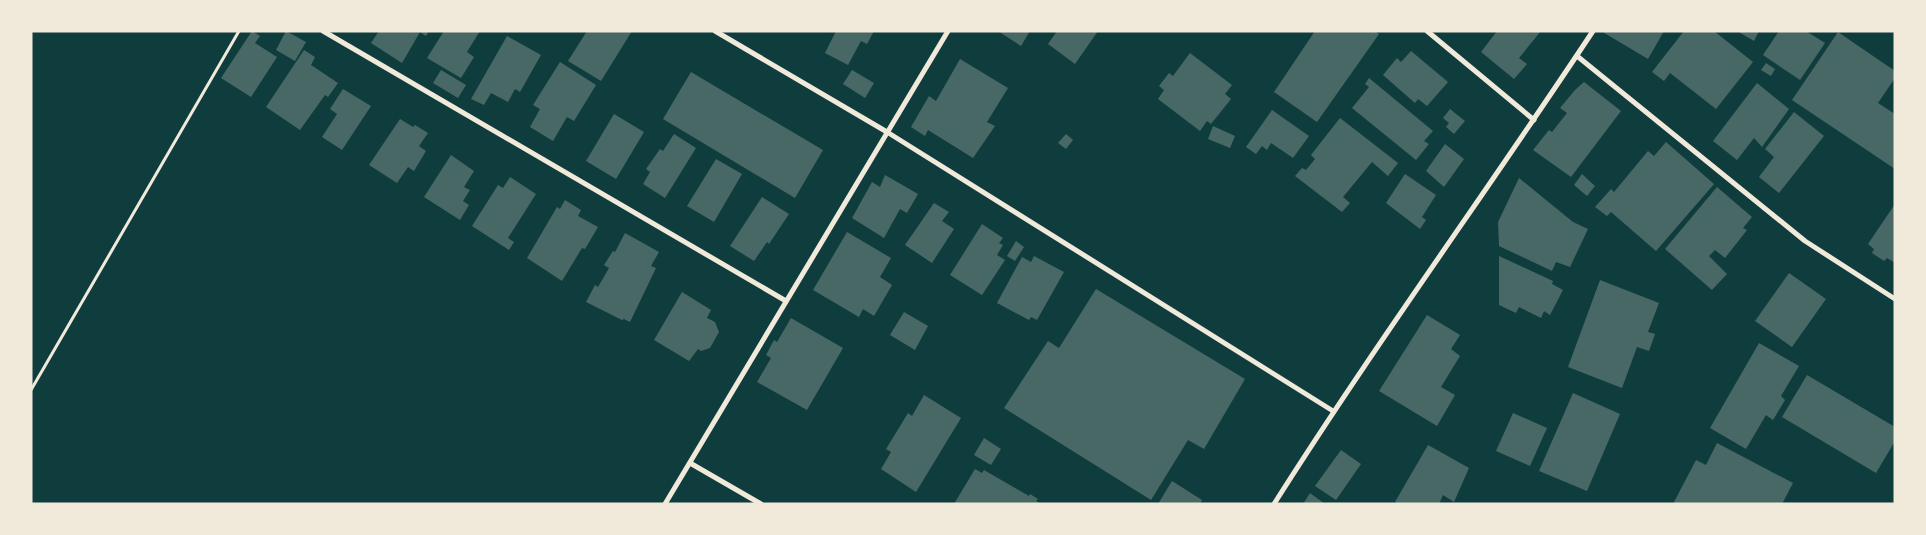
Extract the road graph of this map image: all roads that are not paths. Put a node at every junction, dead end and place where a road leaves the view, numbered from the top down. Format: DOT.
graph roads {
  1 [pos="323,31"];
  2 [pos="715,31"];
  3 [pos="948,31"];
  4 [pos="1427,31"];
  5 [pos="1593,31"];
  6 [pos="1577,56"];
  7 [pos="1534,120"];
  8 [pos="887,132"];
  9 [pos="1895,299"];
  10 [pos="786,301"];
  11 [pos="1333,411"];
  12 [pos="690,463"];
  13 [pos="665,504"];
  14 [pos="761,504"];
  15 [pos="1274,504"];
  1 -- 10 [label="street"];
  2 -- 8 [label="street"];
  3 -- 8 [label="street"];
  4 -- 7 [label="street"];
  5 -- 6 [label="street"];
  6 -- 7 [label="street"];
  6 -- 9 [label="street"];
  7 -- 11 [label="street"];
  8 -- 10 [label="street"];
  8 -- 11 [label="street"];
  10 -- 12 [label="street"];
  11 -- 15 [label="street"];
  12 -- 13 [label="street"];
  12 -- 14 [label="street"];
}
